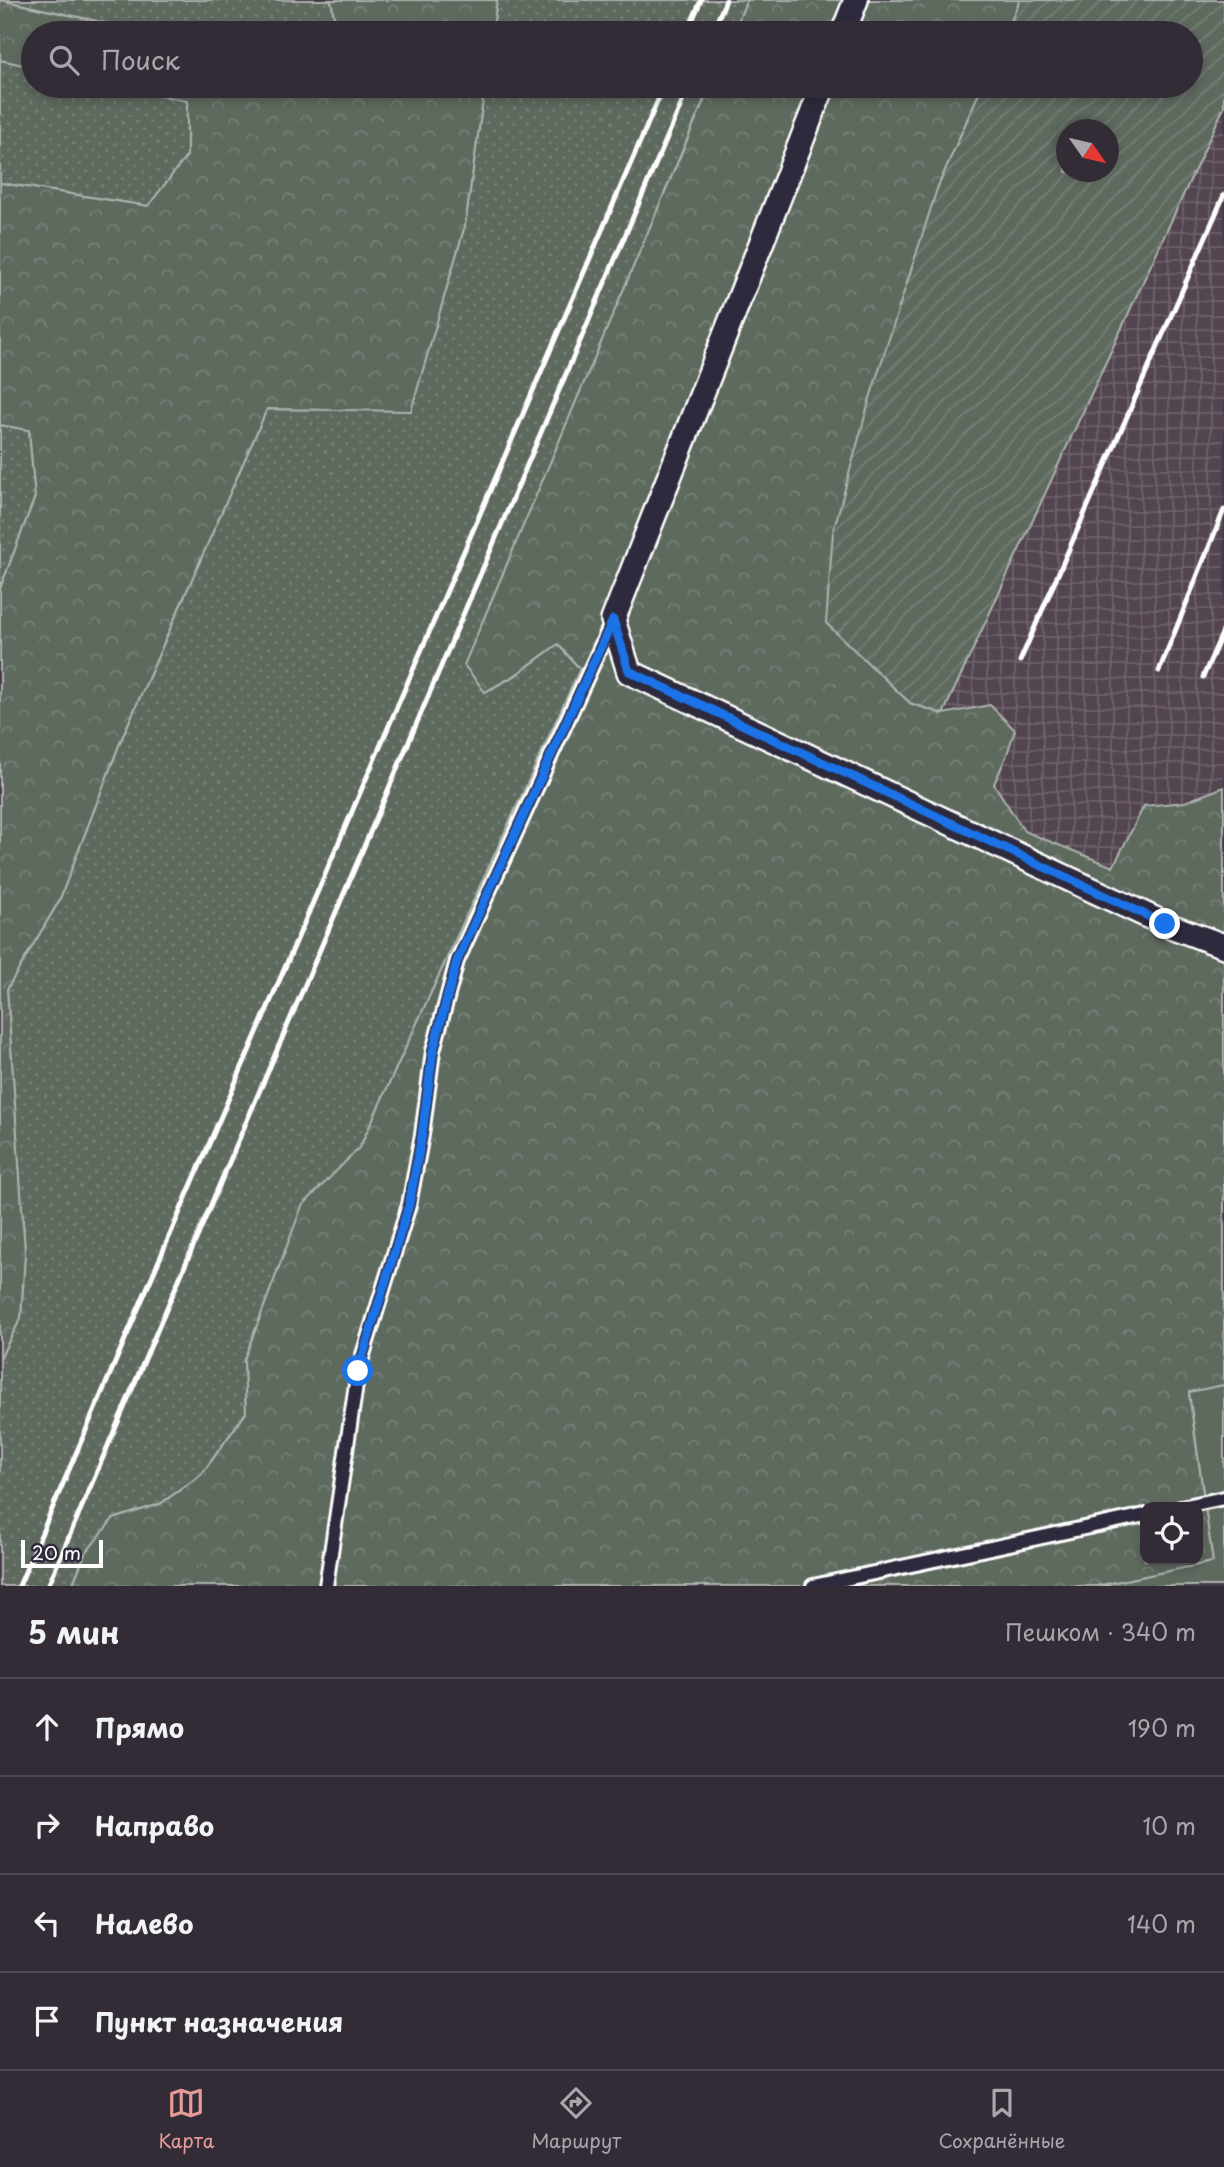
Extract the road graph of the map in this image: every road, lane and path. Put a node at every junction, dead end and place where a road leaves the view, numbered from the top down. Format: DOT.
graph roads {
  1 [pos="856,0"];
  2 [pos="848,21"];
  3 [pos="818,98"];
  4 [pos="613,620"];
  5 [pos="1224,946"];
  6 [pos="1224,1498"];
  7 [pos="1203,1502"];
  8 [pos="1140,1516"];
  9 [pos="326,1586"];
  10 [pos="813,1586"];
  1 -- 2 [label="street"];
  3 -- 4 [label="street"];
  4 -- 5 [label="street"];
  4 -- 9 [label="lane"];
  6 -- 7 [label="lane"];
  8 -- 10 [label="lane"];
}
